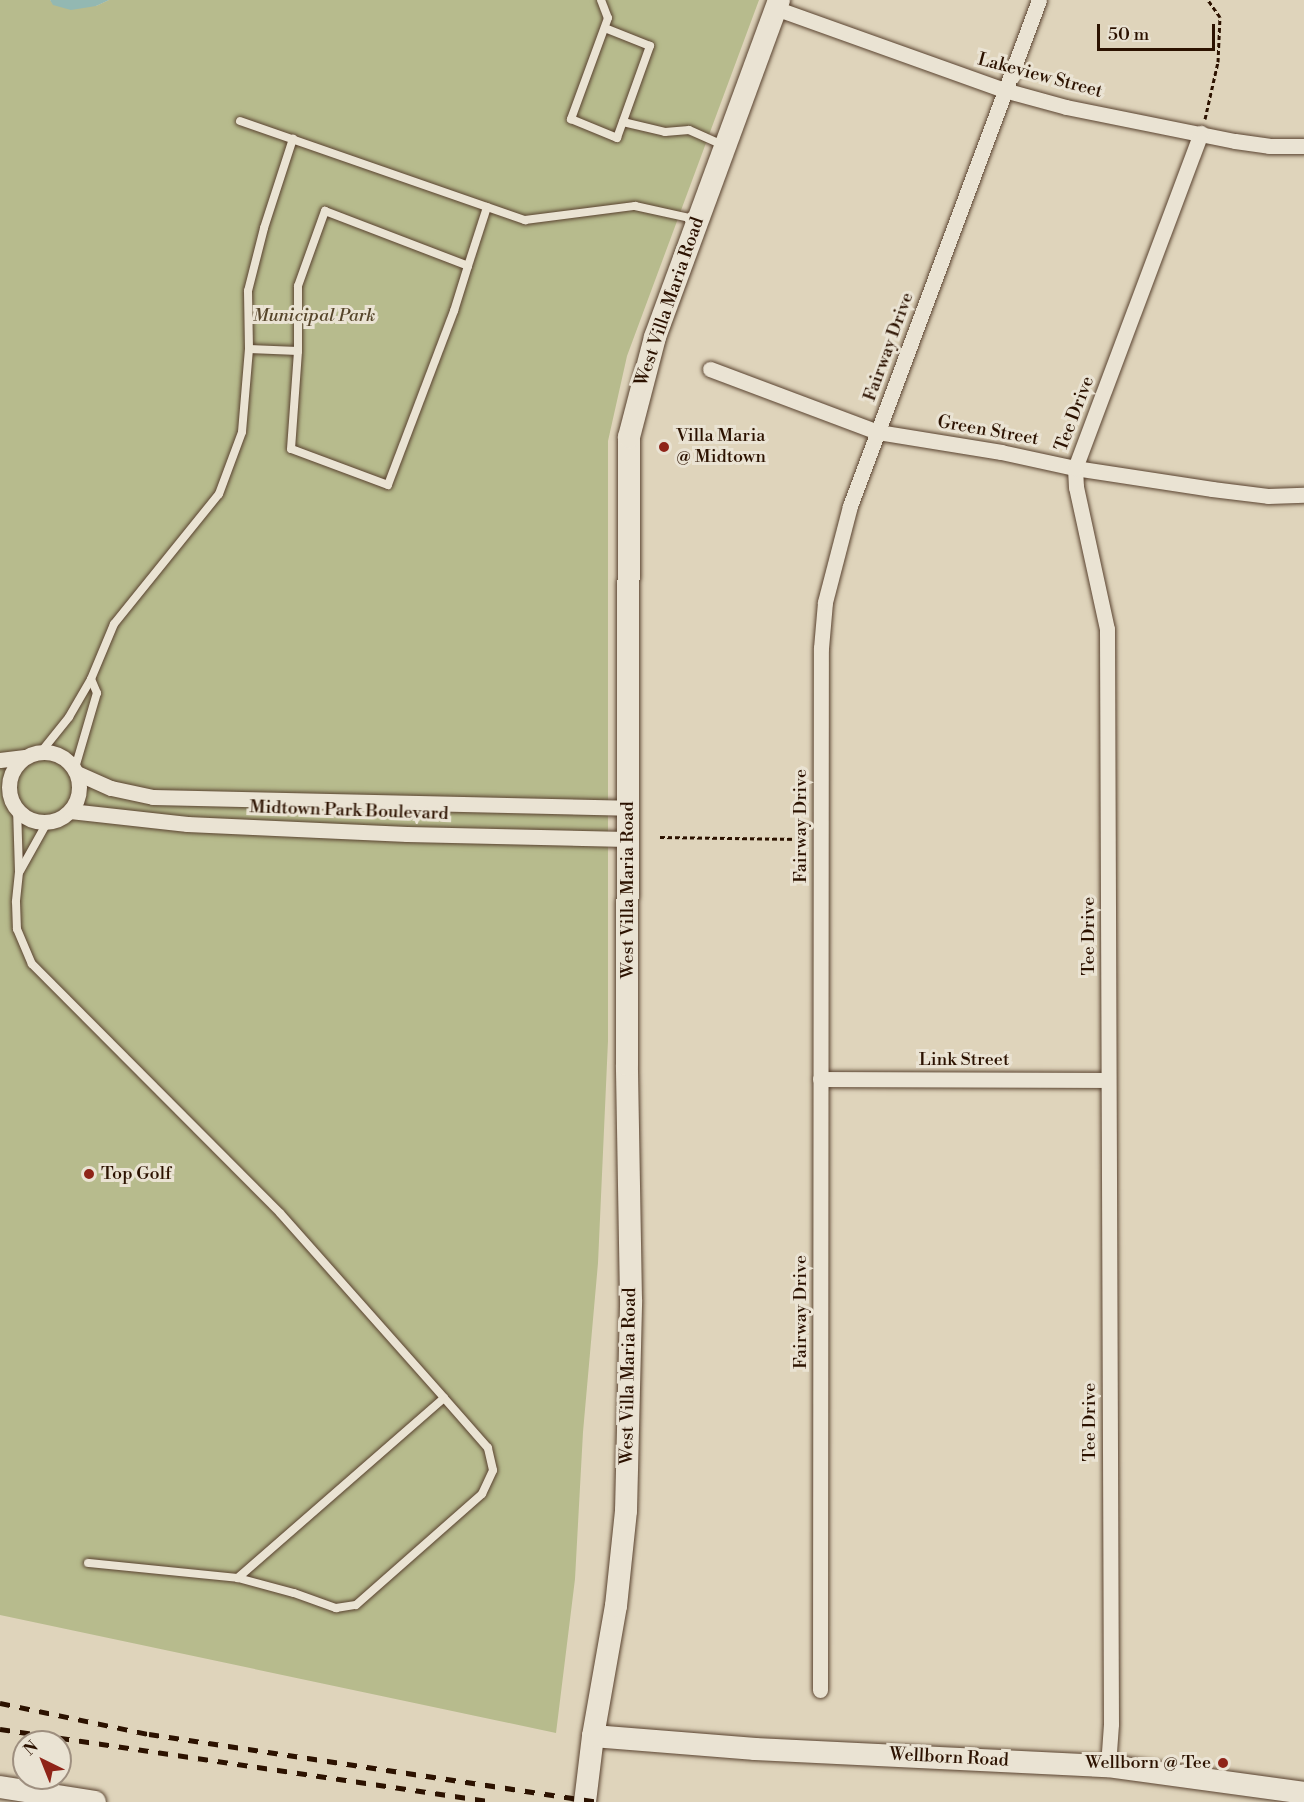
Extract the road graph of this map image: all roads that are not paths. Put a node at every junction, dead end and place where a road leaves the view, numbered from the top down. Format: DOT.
graph roads {
  1 [pos="601,0"];
  2 [pos="1039,0"];
  3 [pos="777,4"];
  4 [pos="605,28"];
  5 [pos="1004,90"];
  6 [pos="240,121"];
  7 [pos="623,122"];
  8 [pos="1201,133"];
  9 [pos="293,139"];
  10 [pos="1304,146"];
  11 [pos="727,147"];
  12 [pos="487,207"];
  13 [pos="699,220"];
  14 [pos="468,266"];
  15 [pos="249,349"];
  16 [pos="298,351"];
  17 [pos="710,369"];
  18 [pos="878,432"];
  19 [pos="1075,468"];
  20 [pos="1304,495"];
  21 [pos="91,679"];
  22 [pos="41,752"];
  23 [pos="25,757"];
  24 [pos="0,760"];
  25 [pos="76,771"];
  26 [pos="9,800"];
  27 [pos="627,808"];
  28 [pos="70,811"];
  29 [pos="48,821"];
  30 [pos="627,839"];
  31 [pos="20,872"];
  32 [pos="820,1079"];
  33 [pos="1108,1080"];
  34 [pos="444,1398"];
  35 [pos="88,1563"];
  36 [pos="238,1578"];
  37 [pos="820,1690"];
  38 [pos="593,1736"];
  39 [pos="1108,1766"];
  40 [pos="0,1787"];
  41 [pos="1304,1793"];
  42 [pos="95,1802"];
  43 [pos="585,1802"];
  1 -- 4 [label="lane"];
  2 -- 5 [label="street, Fairway Drive"];
  3 -- 5 [label="street, Lakeview Street"];
  3 -- 11 [label="main road, West Villa Maria Road"];
  4 -- 7 [label="lane"];
  4 -- 7 [label="lane"];
  5 -- 8 [label="street, Lakeview Street"];
  5 -- 18 [label="street, Fairway Drive"];
  6 -- 9 [label="lane"];
  7 -- 11 [label="lane"];
  8 -- 10 [label="street, Lakeview Street"];
  8 -- 19 [label="street, Tee Drive"];
  9 -- 12 [label="lane"];
  9 -- 15 [label="lane"];
  11 -- 13 [label="main road, West Villa Maria Road"];
  12 -- 13 [label="lane"];
  12 -- 14 [label="lane"];
  13 -- 27 [label="main road, West Villa Maria Road"];
  14 -- 16 [label="lane"];
  14 -- 16 [label="lane"];
  15 -- 16 [label="lane"];
  15 -- 21 [label="lane"];
  17 -- 18 [label="street, Green Street"];
  18 -- 19 [label="street, Green Street"];
  18 -- 32 [label="street, Fairway Drive"];
  19 -- 20 [label="street, Green Street"];
  19 -- 33 [label="street, Tee Drive"];
  21 -- 22 [label="lane"];
  21 -- 25 [label="lane"];
  22 -- 23 [label="street"];
  22 -- 25 [label="street"];
  23 -- 24 [label="street"];
  23 -- 26 [label="street"];
  25 -- 27 [label="street, Midtown Park Boulevard"];
  25 -- 28 [label="street"];
  26 -- 29 [label="street"];
  26 -- 31 [label="lane"];
  27 -- 30 [label="main road, West Villa Maria Road"];
  28 -- 29 [label="street"];
  28 -- 30 [label="street, Midtown Park Boulevard"];
  29 -- 31 [label="lane"];
  30 -- 38 [label="main road, West Villa Maria Road"];
  31 -- 34 [label="lane"];
  32 -- 33 [label="street, Link Street"];
  32 -- 37 [label="street, Fairway Drive"];
  33 -- 39 [label="street, Tee Drive"];
  34 -- 36 [label="lane"];
  34 -- 36 [label="lane"];
  35 -- 36 [label="lane"];
  38 -- 39 [label="main road, Wellborn Road"];
  38 -- 43 [label="main road, West Villa Maria Road"];
  39 -- 41 [label="main road, Wellborn Road"];
  40 -- 42 [label="main road"];
}
